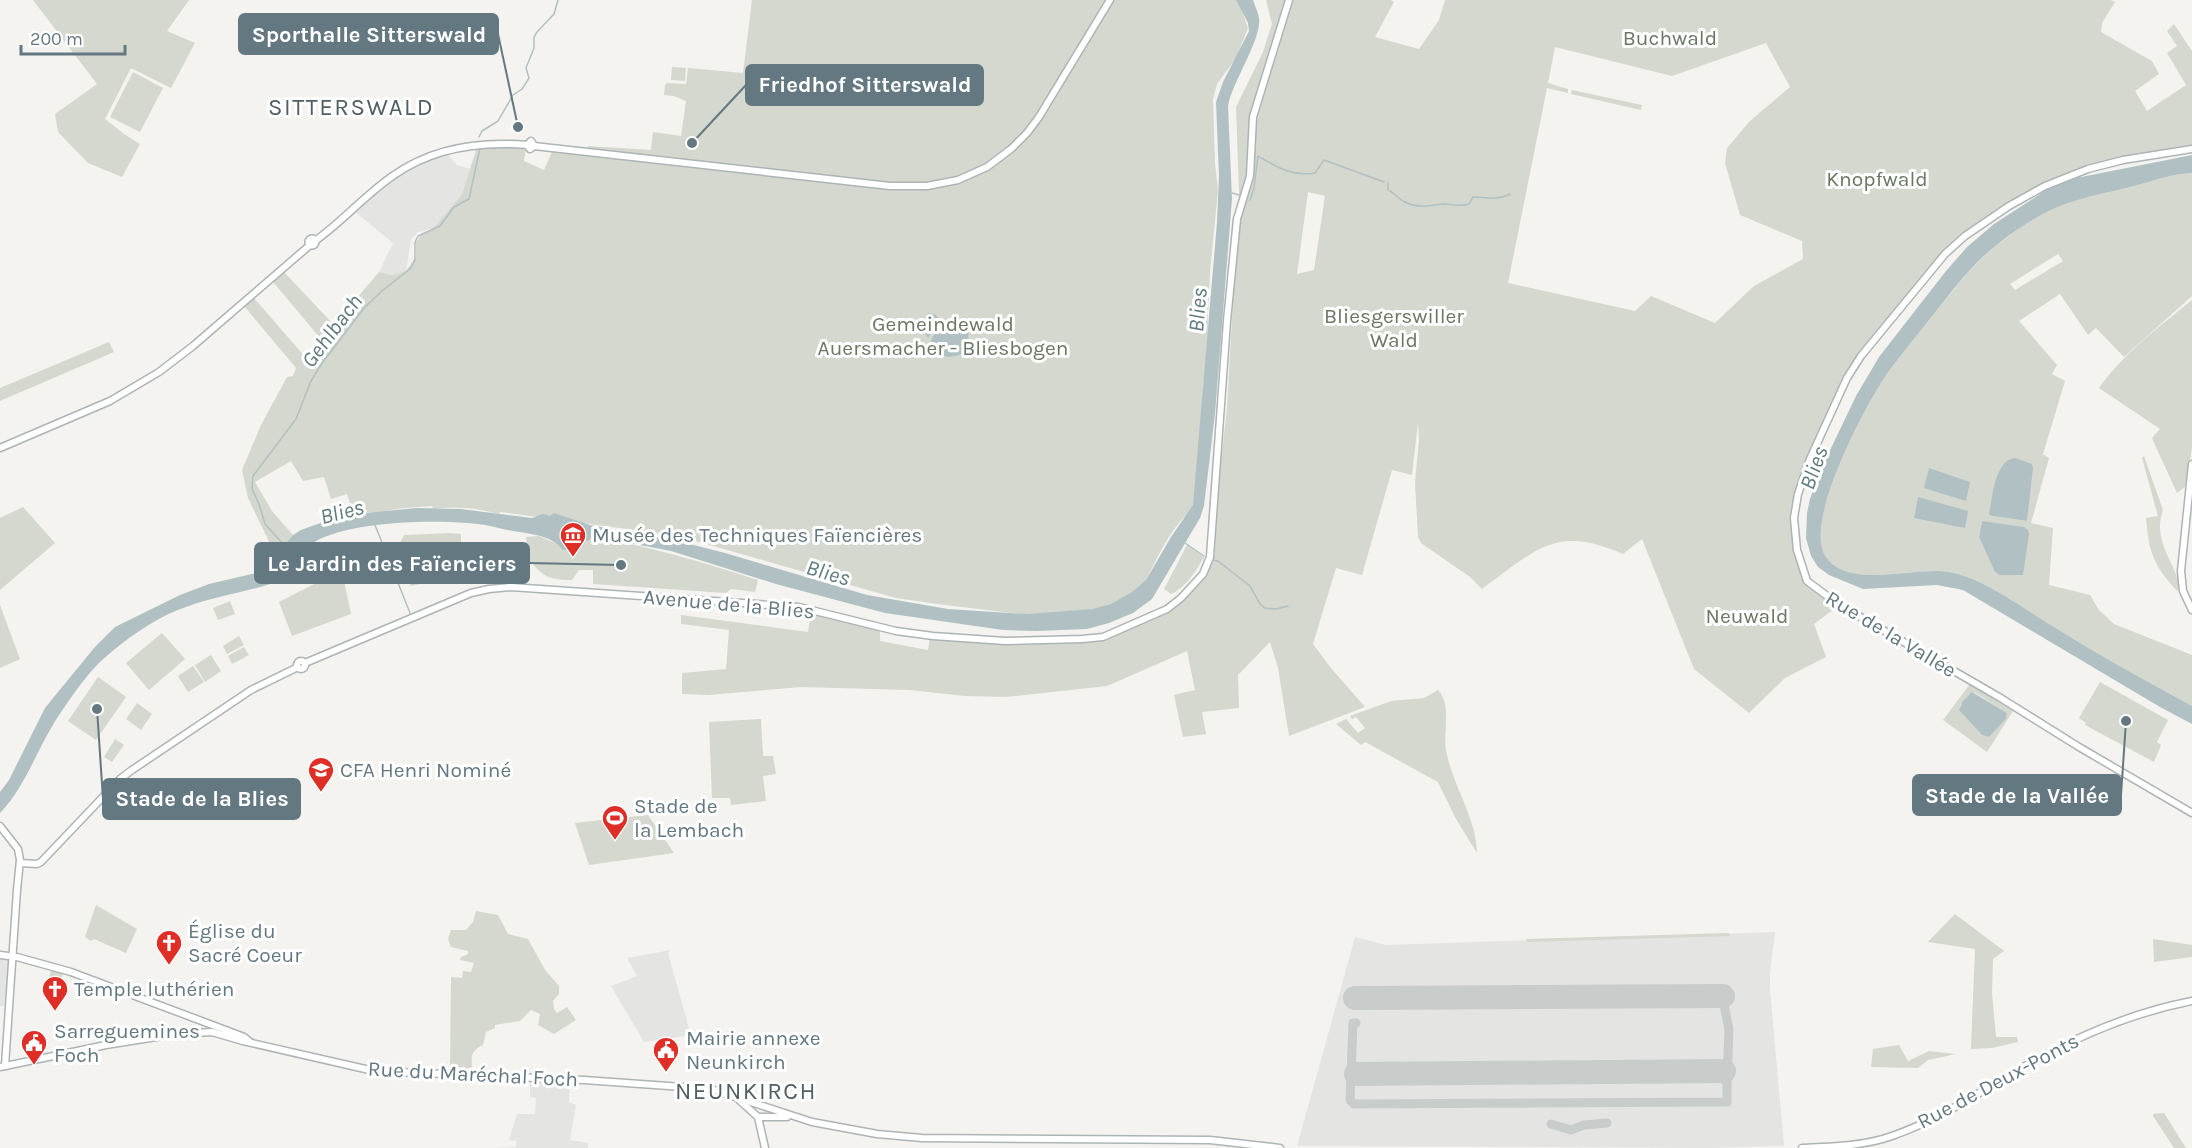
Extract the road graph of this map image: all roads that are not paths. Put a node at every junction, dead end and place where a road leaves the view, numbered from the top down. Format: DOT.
graph roads {
  1 [pos="1110,0"];
  2 [pos="1289,0"];
  3 [pos="2192,149"];
  4 [pos="0,448"];
  5 [pos="2192,464"];
  6 [pos="2192,610"];
  7 [pos="2192,813"];
  8 [pos="0,826"];
  9 [pos="20,863"];
  10 [pos="0,955"];
  11 [pos="13,956"];
  12 [pos="2192,1001"];
  13 [pos="216,1030"];
  14 [pos="3,1066"];
  15 [pos="736,1098"];
  16 [pos="763,1112"];
  17 [pos="765,1148"];
  18 [pos="1280,1148"];
  19 [pos="1802,1148"];
  1 -- 4 [label="main road"];
  2 -- 9 [label="main road, Avenue de la Blies"];
  3 -- 7 [label="main road, Rue de la Vallée"];
  5 -- 6 [label="main road"];
  8 -- 9 [label="main road"];
  9 -- 11 [label="main road"];
  10 -- 11 [label="main road, Rue du Maréchal Foch"];
  11 -- 13 [label="main road, Rue du Maréchal Foch"];
  11 -- 14 [label="main road"];
  12 -- 19 [label="main road, Rue de Deux-Ponts"];
  13 -- 14 [label="main road"];
  13 -- 15 [label="main road, Rue du Maréchal Foch"];
  15 -- 16 [label="main road, Rue du Maréchal Foch"];
  15 -- 16 [label="main road, Rue du Maréchal Foch"];
  16 -- 17 [label="main road"];
  16 -- 18 [label="main road"];
}
